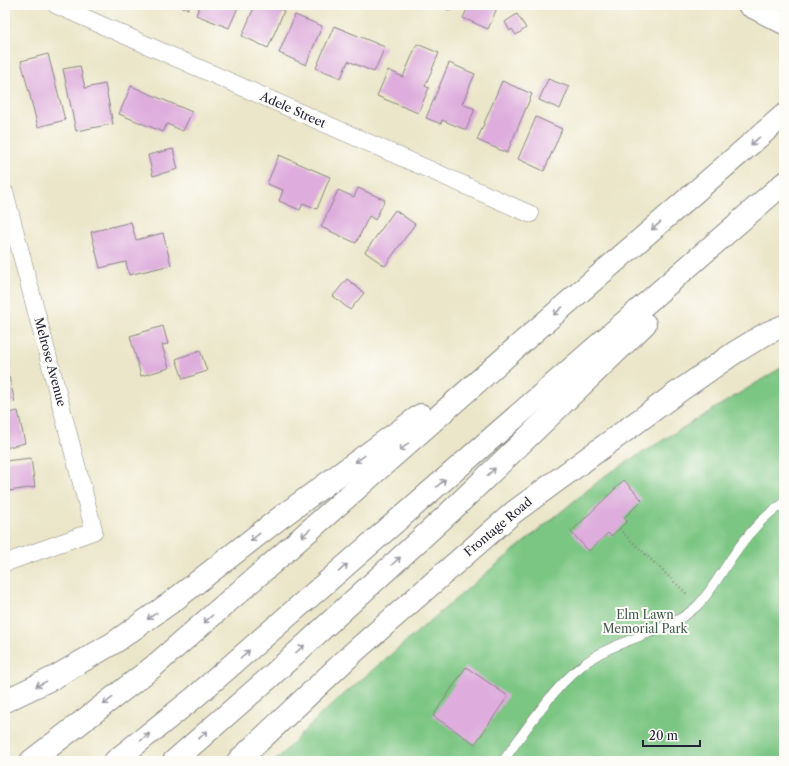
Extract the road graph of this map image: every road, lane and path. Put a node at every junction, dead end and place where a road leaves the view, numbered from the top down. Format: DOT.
graph roads {
  1 [pos="56,5"];
  2 [pos="749,5"];
  3 [pos="784,23"];
  4 [pos="784,115"];
  5 [pos="784,183"];
  6 [pos="784,189"];
  7 [pos="5,193"];
  8 [pos="530,214"];
  9 [pos="784,326"];
  10 [pos="527,338"];
  11 [pos="784,503"];
  12 [pos="619,529"];
  13 [pos="5,563"];
  14 [pos="698,605"];
  15 [pos="5,701"];
  16 [pos="31,761"];
  17 [pos="115,761"];
  18 [pos="174,761"];
  19 [pos="238,761"];
  20 [pos="503,761"];
  1 -- 8 [label="street, Adele Street"];
  2 -- 3 [label="main road"];
  4 -- 10 [label="main road, one-way"];
  17 -- 5 [label="main road, one-way"];
  18 -- 6 [label="main road, one-way"];
  7 -- 13 [label="street, Melrose Avenue"];
  9 -- 19 [label="main road, Frontage Road"];
  10 -- 15 [label="main road, one-way"];
  10 -- 16 [label="main road, one-way"];
  11 -- 14 [label="lane"];
  12 -- 14 [label="path"];
  14 -- 20 [label="lane"];
}
